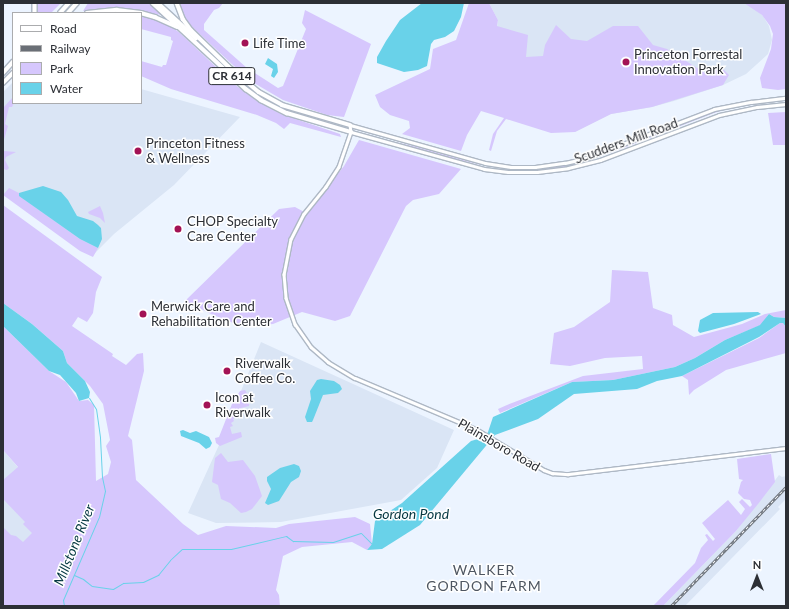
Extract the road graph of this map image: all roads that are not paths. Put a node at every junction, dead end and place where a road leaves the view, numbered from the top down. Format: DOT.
graph roads {
  1 [pos="69,3"];
  2 [pos="77,3"];
  3 [pos="153,3"];
  4 [pos="158,3"];
  5 [pos="177,3"];
  6 [pos="61,12"];
  7 [pos="69,12"];
  8 [pos="93,12"];
  9 [pos="129,12"];
  10 [pos="142,13"];
  11 [pos="183,31"];
  12 [pos="12,63"];
  13 [pos="228,66"];
  14 [pos="3,73"];
  15 [pos="12,74"];
  16 [pos="3,83"];
  17 [pos="786,98"];
  18 [pos="786,104"];
  19 [pos="350,125"];
  20 [pos="355,127"];
  21 [pos="351,132"];
  22 [pos="786,448"];
  1 -- 6 [label="highway"];
  2 -- 7 [label="highway"];
  3 -- 11 [label="highway"];
  4 -- 13 [label="highway"];
  5 -- 13 [label="highway"];
  8 -- 9 [label="highway"];
  10 -- 11 [label="highway"];
  11 -- 21 [label="highway, CR 614"];
  12 -- 14 [label="highway"];
  13 -- 19 [label="highway, CR 614"];
  15 -- 16 [label="highway"];
  17 -- 20 [label="main road, Scudders Mill Road / CR 614"];
  18 -- 21 [label="main road, Scudders Mill Road / CR 614"];
  19 -- 20 [label="main road, Scudders Mill Road / CR 614"];
  19 -- 21 [label="street"];
  20 -- 21 [label="street"];
  21 -- 22 [label="street, Plainsboro Road"];
}
